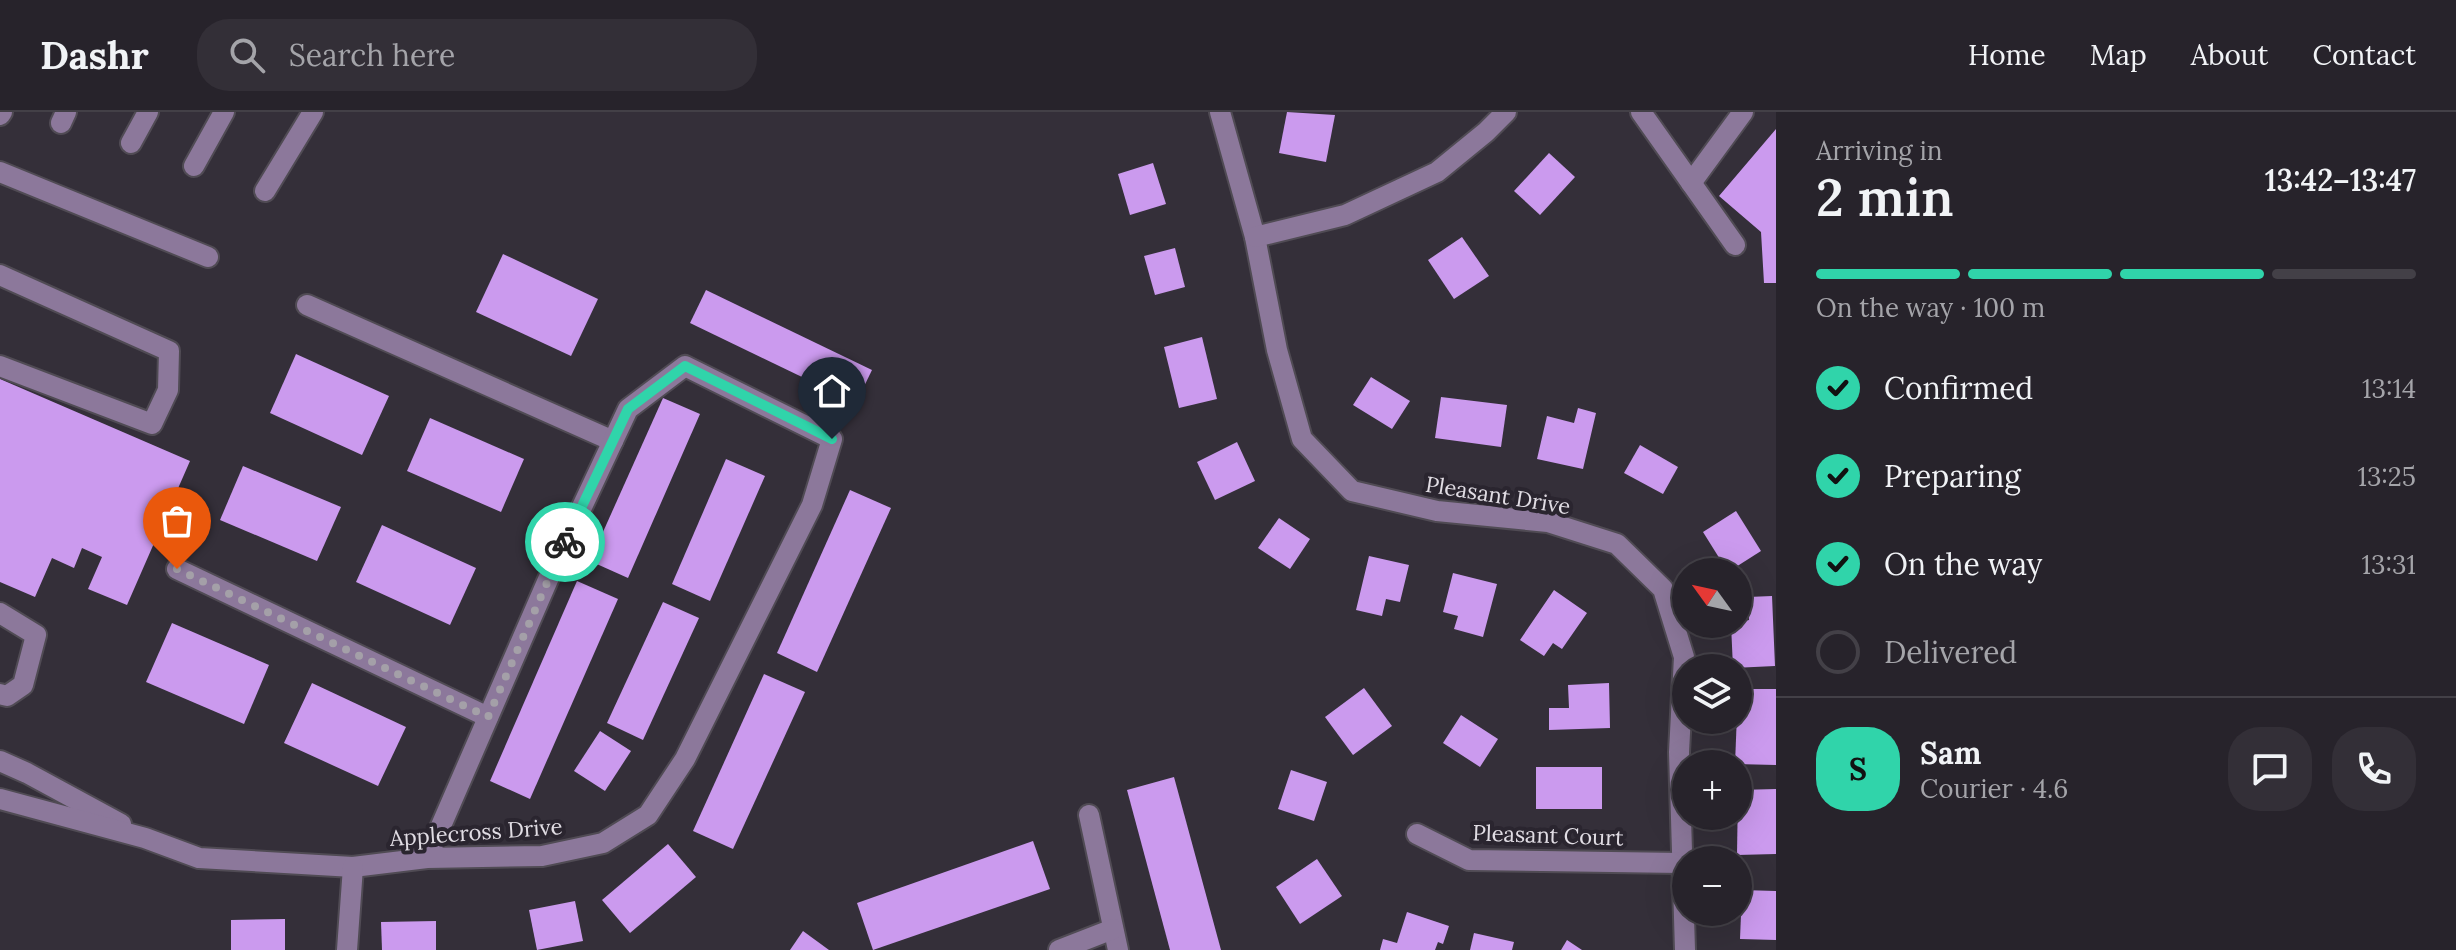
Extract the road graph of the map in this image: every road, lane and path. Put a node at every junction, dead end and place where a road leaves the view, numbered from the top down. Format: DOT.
graph roads {
  1 [pos="148,112"];
  2 [pos="224,112"];
  3 [pos="313,112"];
  4 [pos="1220,112"];
  5 [pos="1506,112"];
  6 [pos="1641,112"];
  7 [pos="1743,112"];
  8 [pos="131,143"];
  9 [pos="194,166"];
  10 [pos="0,172"];
  11 [pos="1691,183"];
  12 [pos="265,191"];
  13 [pos="1255,237"];
  14 [pos="1735,245"];
  15 [pos="208,257"];
  16 [pos="0,275"];
  17 [pos="307,305"];
  18 [pos="0,366"];
  19 [pos="613,441"];
  20 [pos="177,569"];
  21 [pos="0,613"];
  22 [pos="0,694"];
  23 [pos="488,717"];
  24 [pos="0,761"];
  25 [pos="0,799"];
  26 [pos="1089,815"];
  27 [pos="1417,834"];
  28 [pos="145,838"];
  29 [pos="1681,846"];
  30 [pos="427,858"];
  31 [pos="1672,863"];
  32 [pos="353,867"];
  33 [pos="1684,926"];
  34 [pos="1113,929"];
  35 [pos="347,950"];
  36 [pos="1059,950"];
  37 [pos="1118,950"];
  38 [pos="1685,950"];
  1 -- 8 [label="street"];
  2 -- 9 [label="street"];
  3 -- 12 [label="street"];
  4 -- 13 [label="street, Pleasant Drive"];
  5 -- 13 [label="street"];
  6 -- 11 [label="street"];
  7 -- 11 [label="street"];
  10 -- 15 [label="street"];
  11 -- 14 [label="street"];
  13 -- 29 [label="street, Pleasant Drive"];
  16 -- 18 [label="street"];
  17 -- 19 [label="street"];
  19 -- 23 [label="street"];
  19 -- 30 [label="street, Applecross Drive"];
  20 -- 23 [label="street"];
  21 -- 22 [label="street"];
  23 -- 30 [label="street"];
  24 -- 28 [label="street, Applecross Drive"];
  25 -- 28 [label="street, Applecross Drive"];
  26 -- 34 [label="street"];
  27 -- 31 [label="street, Pleasant Court"];
  28 -- 32 [label="street, Applecross Drive"];
  30 -- 32 [label="street, Applecross Drive"];
  32 -- 35 [label="street"];
  33 -- 38 [label="street, Pleasant Drive"];
  34 -- 36 [label="street"];
  34 -- 37 [label="street"];
}
